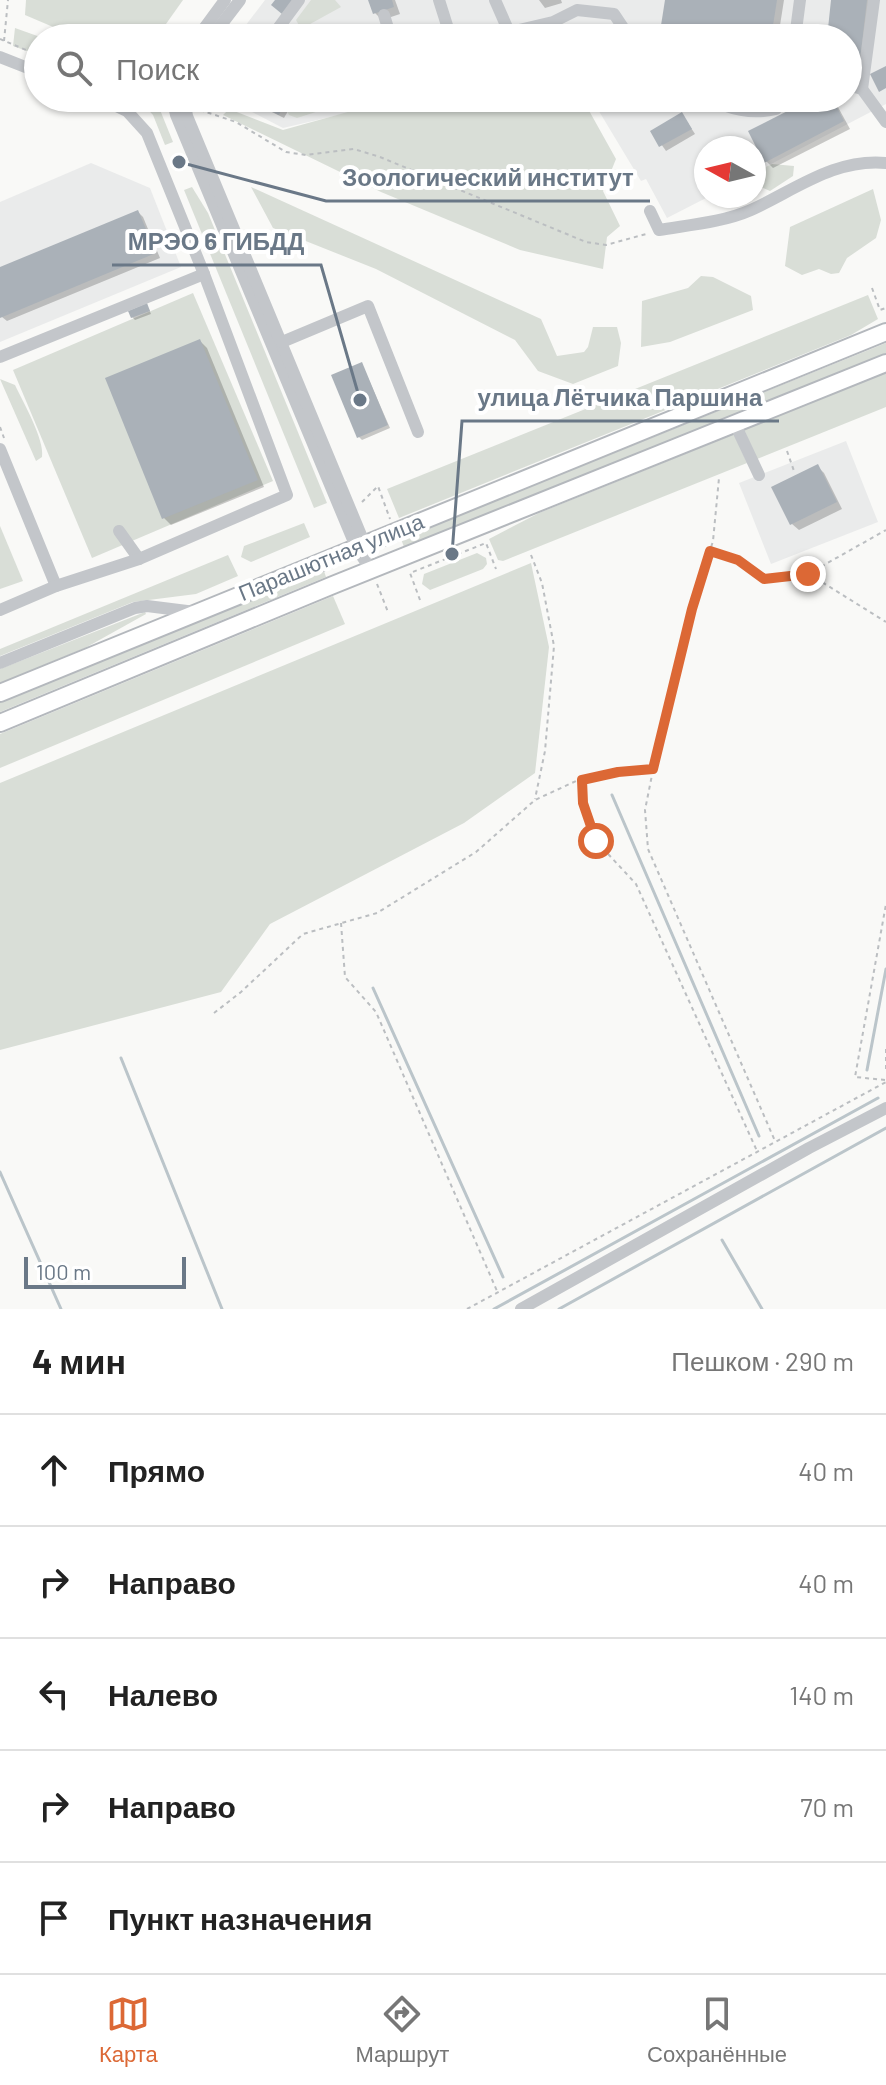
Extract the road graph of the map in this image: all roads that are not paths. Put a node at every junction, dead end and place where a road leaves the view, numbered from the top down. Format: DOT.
graph roads {
  1 [pos="225,0"];
  2 [pos="240,0"];
  3 [pos="299,0"];
  4 [pos="439,0"];
  5 [pos="495,0"];
  6 [pos="800,0"];
  7 [pos="874,0"];
  8 [pos="577,5"];
  9 [pos="384,15"];
  10 [pos="207,24"];
  11 [pos="222,24"];
  12 [pos="281,24"];
  13 [pos="387,24"];
  14 [pos="447,24"];
  15 [pos="507,24"];
  16 [pos="544,24"];
  17 [pos="621,24"];
  18 [pos="797,24"];
  19 [pos="0,57"];
  20 [pos="24,66"];
  21 [pos="862,89"];
  22 [pos="128,112"];
  23 [pos="177,112"];
  24 [pos="185,112"];
  25 [pos="886,122"];
  26 [pos="886,163"];
  27 [pos="650,211"];
  28 [pos="204,274"];
  29 [pos="886,332"];
  30 [pos="282,342"];
  31 [pos="0,357"];
  32 [pos="886,363"];
  33 [pos="735,424"];
  34 [pos="418,432"];
  35 [pos="0,449"];
  36 [pos="759,475"];
  37 [pos="119,531"];
  38 [pos="361,544"];
  39 [pos="139,559"];
  40 [pos="371,570"];
  41 [pos="56,586"];
  42 [pos="0,610"];
  43 [pos="195,612"];
  44 [pos="0,663"];
  45 [pos="0,693"];
  46 [pos="0,723"];
  47 [pos="886,1108"];
  48 [pos="521,1309"];
  1 -- 10 [label="street"];
  2 -- 11 [label="street"];
  3 -- 12 [label="street"];
  4 -- 14 [label="street"];
  5 -- 15 [label="street"];
  6 -- 18 [label="street"];
  7 -- 21 [label="street"];
  8 -- 16 [label="street"];
  8 -- 17 [label="street"];
  9 -- 13 [label="street"];
  19 -- 20 [label="street"];
  21 -- 25 [label="street"];
  22 -- 28 [label="street"];
  23 -- 38 [label="street"];
  24 -- 30 [label="street"];
  26 -- 27 [label="street"];
  28 -- 31 [label="street"];
  28 -- 39 [label="street"];
  29 -- 38 [label="main road, Парашютная улица"];
  30 -- 34 [label="street"];
  30 -- 38 [label="street"];
  32 -- 33 [label="main road, Парашютная улица"];
  33 -- 36 [label="street"];
  33 -- 40 [label="main road, Парашютная улица"];
  35 -- 41 [label="street"];
  37 -- 39 [label="street"];
  38 -- 40 [label="street"];
  38 -- 43 [label="main road, Парашютная улица"];
  39 -- 41 [label="street"];
  40 -- 46 [label="main road, Парашютная улица"];
  41 -- 42 [label="street"];
  43 -- 44 [label="street"];
  43 -- 45 [label="main road, Парашютная улица"];
  47 -- 48 [label="street"];
}
